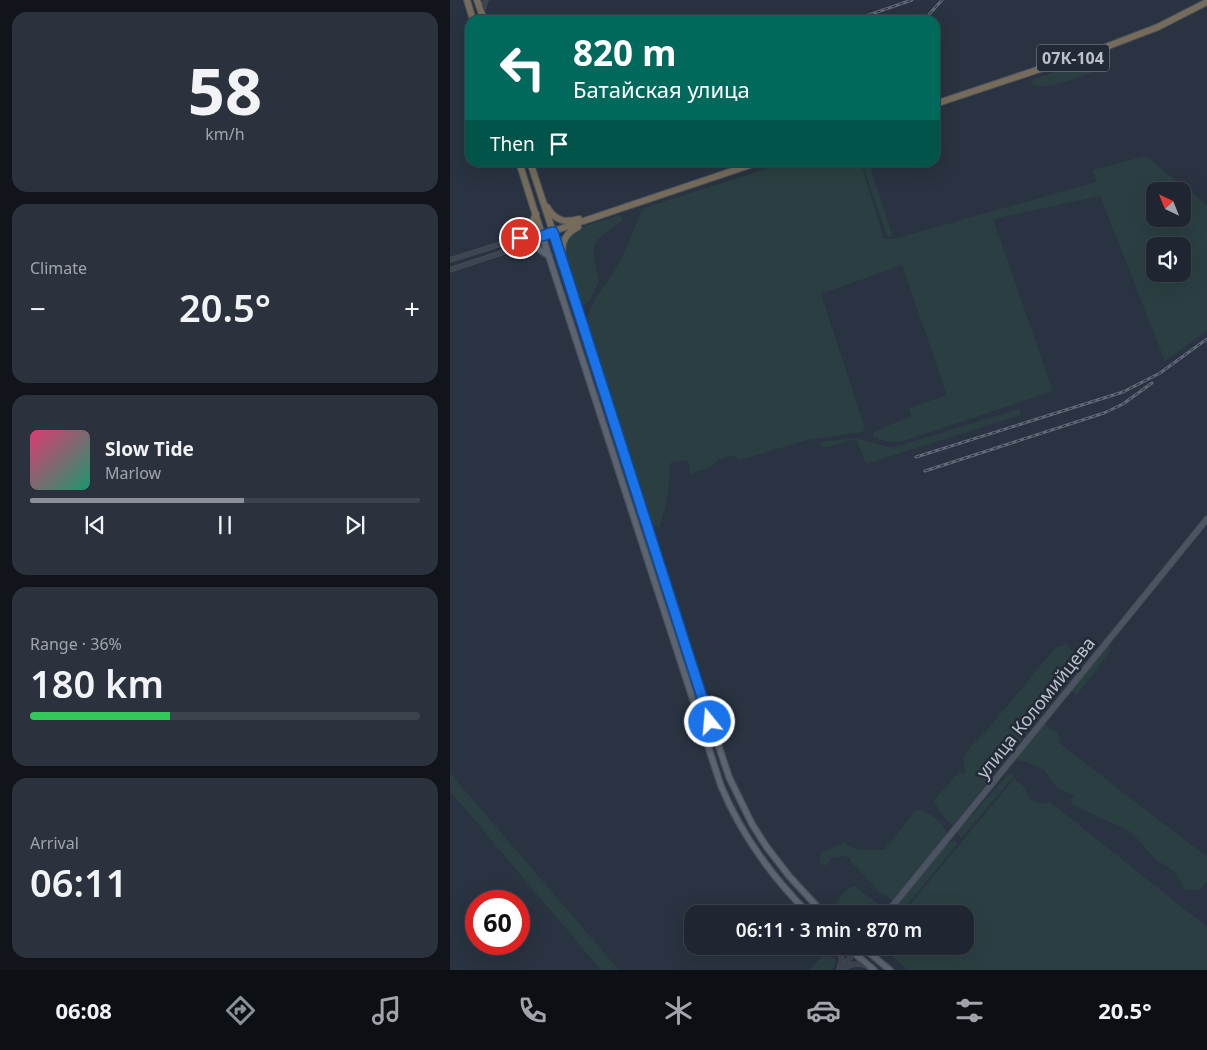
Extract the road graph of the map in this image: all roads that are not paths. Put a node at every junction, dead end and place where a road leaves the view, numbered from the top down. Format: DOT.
graph roads {
  1 [pos="467,0"];
  2 [pos="477,0"];
  3 [pos="486,0"];
  4 [pos="1207,2"];
  5 [pos="472,15"];
  6 [pos="482,15"];
  7 [pos="483,15"];
  8 [pos="940,102"];
  9 [pos="521,167"];
  10 [pos="532,167"];
  11 [pos="744,167"];
  12 [pos="539,191"];
  13 [pos="536,214"];
  14 [pos="585,220"];
  15 [pos="553,232"];
  16 [pos="542,236"];
  17 [pos="520,238"];
  18 [pos="523,246"];
  19 [pos="549,256"];
  20 [pos="450,260"];
  21 [pos="564,265"];
  22 [pos="450,270"];
  23 [pos="1207,519"];
  24 [pos="802,905"];
  25 [pos="816,905"];
  26 [pos="893,905"];
  27 [pos="841,955"];
  28 [pos="852,955"];
  29 [pos="856,955"];
  30 [pos="875,956"];
  31 [pos="872,969"];
  32 [pos="840,970"];
  33 [pos="890,970"];
  1 -- 5 [label="highway"];
  2 -- 6 [label="highway"];
  3 -- 7 [label="street"];
  4 -- 8 [label="highway, 07К-104"];
  9 -- 13 [label="highway"];
  10 -- 12 [label="highway"];
  11 -- 14 [label="highway"];
  12 -- 14 [label="highway"];
  12 -- 15 [label="highway"];
  13 -- 16 [label="highway"];
  13 -- 17 [label="highway"];
  14 -- 15 [label="highway"];
  14 -- 21 [label="highway"];
  15 -- 16 [label="highway"];
  15 -- 21 [label="main road"];
  16 -- 17 [label="street"];
  16 -- 18 [label="street"];
  16 -- 19 [label="main road"];
  17 -- 20 [label="street"];
  18 -- 19 [label="main road"];
  18 -- 22 [label="street"];
  19 -- 24 [label="main road"];
  21 -- 25 [label="main road"];
  23 -- 26 [label="street, улица Коломийцева"];
  27 -- 32 [label="street"];
  28 -- 32 [label="street"];
  29 -- 31 [label="main road"];
  30 -- 33 [label="main road"];
  31 -- 32 [label="street"];
}
